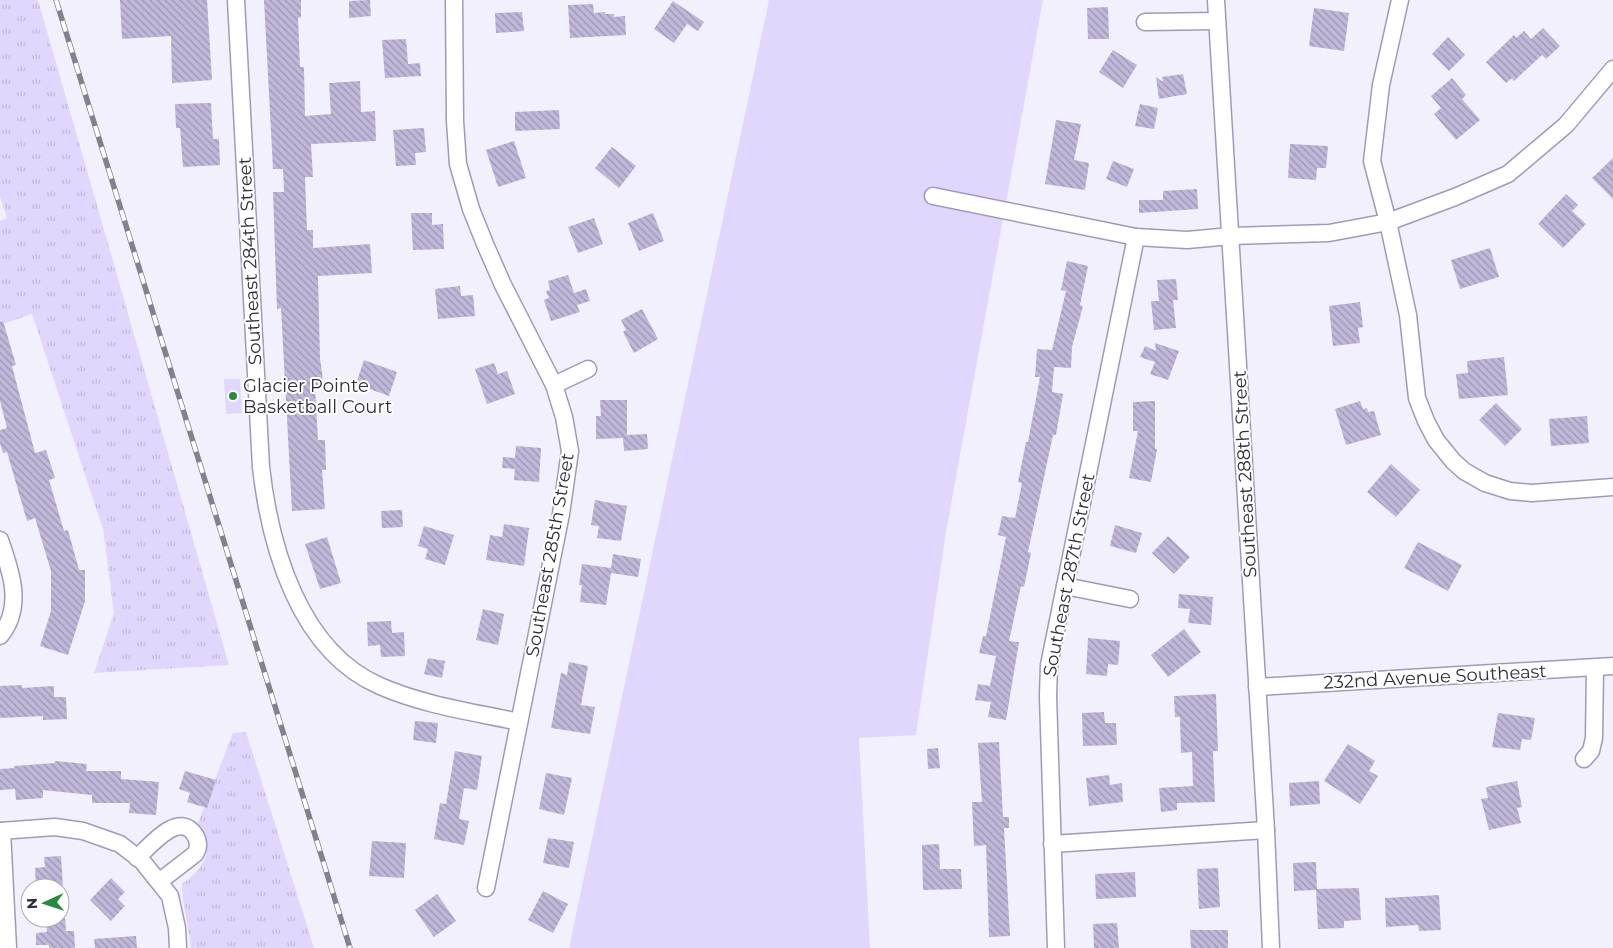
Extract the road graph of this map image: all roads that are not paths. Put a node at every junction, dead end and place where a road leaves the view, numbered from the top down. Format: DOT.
graph roads {
  1 [pos="236,0"];
  2 [pos="454,0"];
  3 [pos="1216,0"];
  4 [pos="1400,0"];
  5 [pos="1216,21"];
  6 [pos="1145,22"];
  7 [pos="1613,69"];
  8 [pos="933,196"];
  9 [pos="1388,222"];
  10 [pos="1231,236"];
  11 [pos="1136,237"];
  12 [pos="588,369"];
  13 [pos="554,385"];
  14 [pos="1613,487"];
  15 [pos="0,540"];
  16 [pos="1065,586"];
  17 [pos="1130,599"];
  18 [pos="1,635"];
  19 [pos="1613,666"];
  20 [pos="1596,668"];
  21 [pos="1257,687"];
  22 [pos="519,722"];
  23 [pos="1584,759"];
  24 [pos="1266,830"];
  25 [pos="1,831"];
  26 [pos="1052,844"];
  27 [pos="137,858"];
  28 [pos="160,881"];
  29 [pos="486,888"];
  30 [pos="8,948"];
  31 [pos="178,948"];
  32 [pos="1056,948"];
  33 [pos="1272,948"];
  1 -- 22 [label="street, Southeast 284th Street"];
  2 -- 13 [label="street, Southeast 285th Street"];
  3 -- 5 [label="street, Southeast 288th Street"];
  4 -- 9 [label="street"];
  5 -- 6 [label="street"];
  5 -- 10 [label="street, Southeast 288th Street"];
  7 -- 9 [label="street"];
  8 -- 11 [label="street"];
  9 -- 10 [label="street"];
  9 -- 14 [label="street"];
  10 -- 11 [label="street"];
  10 -- 21 [label="street, Southeast 288th Street"];
  11 -- 16 [label="street, Southeast 287th Street"];
  12 -- 13 [label="street"];
  13 -- 22 [label="street, Southeast 285th Street"];
  15 -- 18 [label="street"];
  16 -- 17 [label="street"];
  16 -- 26 [label="street, Southeast 287th Street"];
  19 -- 20 [label="street, 232nd Avenue Southeast"];
  20 -- 21 [label="street, 232nd Avenue Southeast"];
  20 -- 23 [label="street"];
  21 -- 24 [label="street, Southeast 288th Street"];
  22 -- 29 [label="street, Southeast 285th Street"];
  24 -- 26 [label="street"];
  24 -- 33 [label="street, Southeast 288th Street"];
  25 -- 27 [label="street"];
  25 -- 30 [label="street"];
  26 -- 32 [label="street, Southeast 287th Street"];
  27 -- 28 [label="street"];
  27 -- 28 [label="street"];
  28 -- 31 [label="street"];
}
